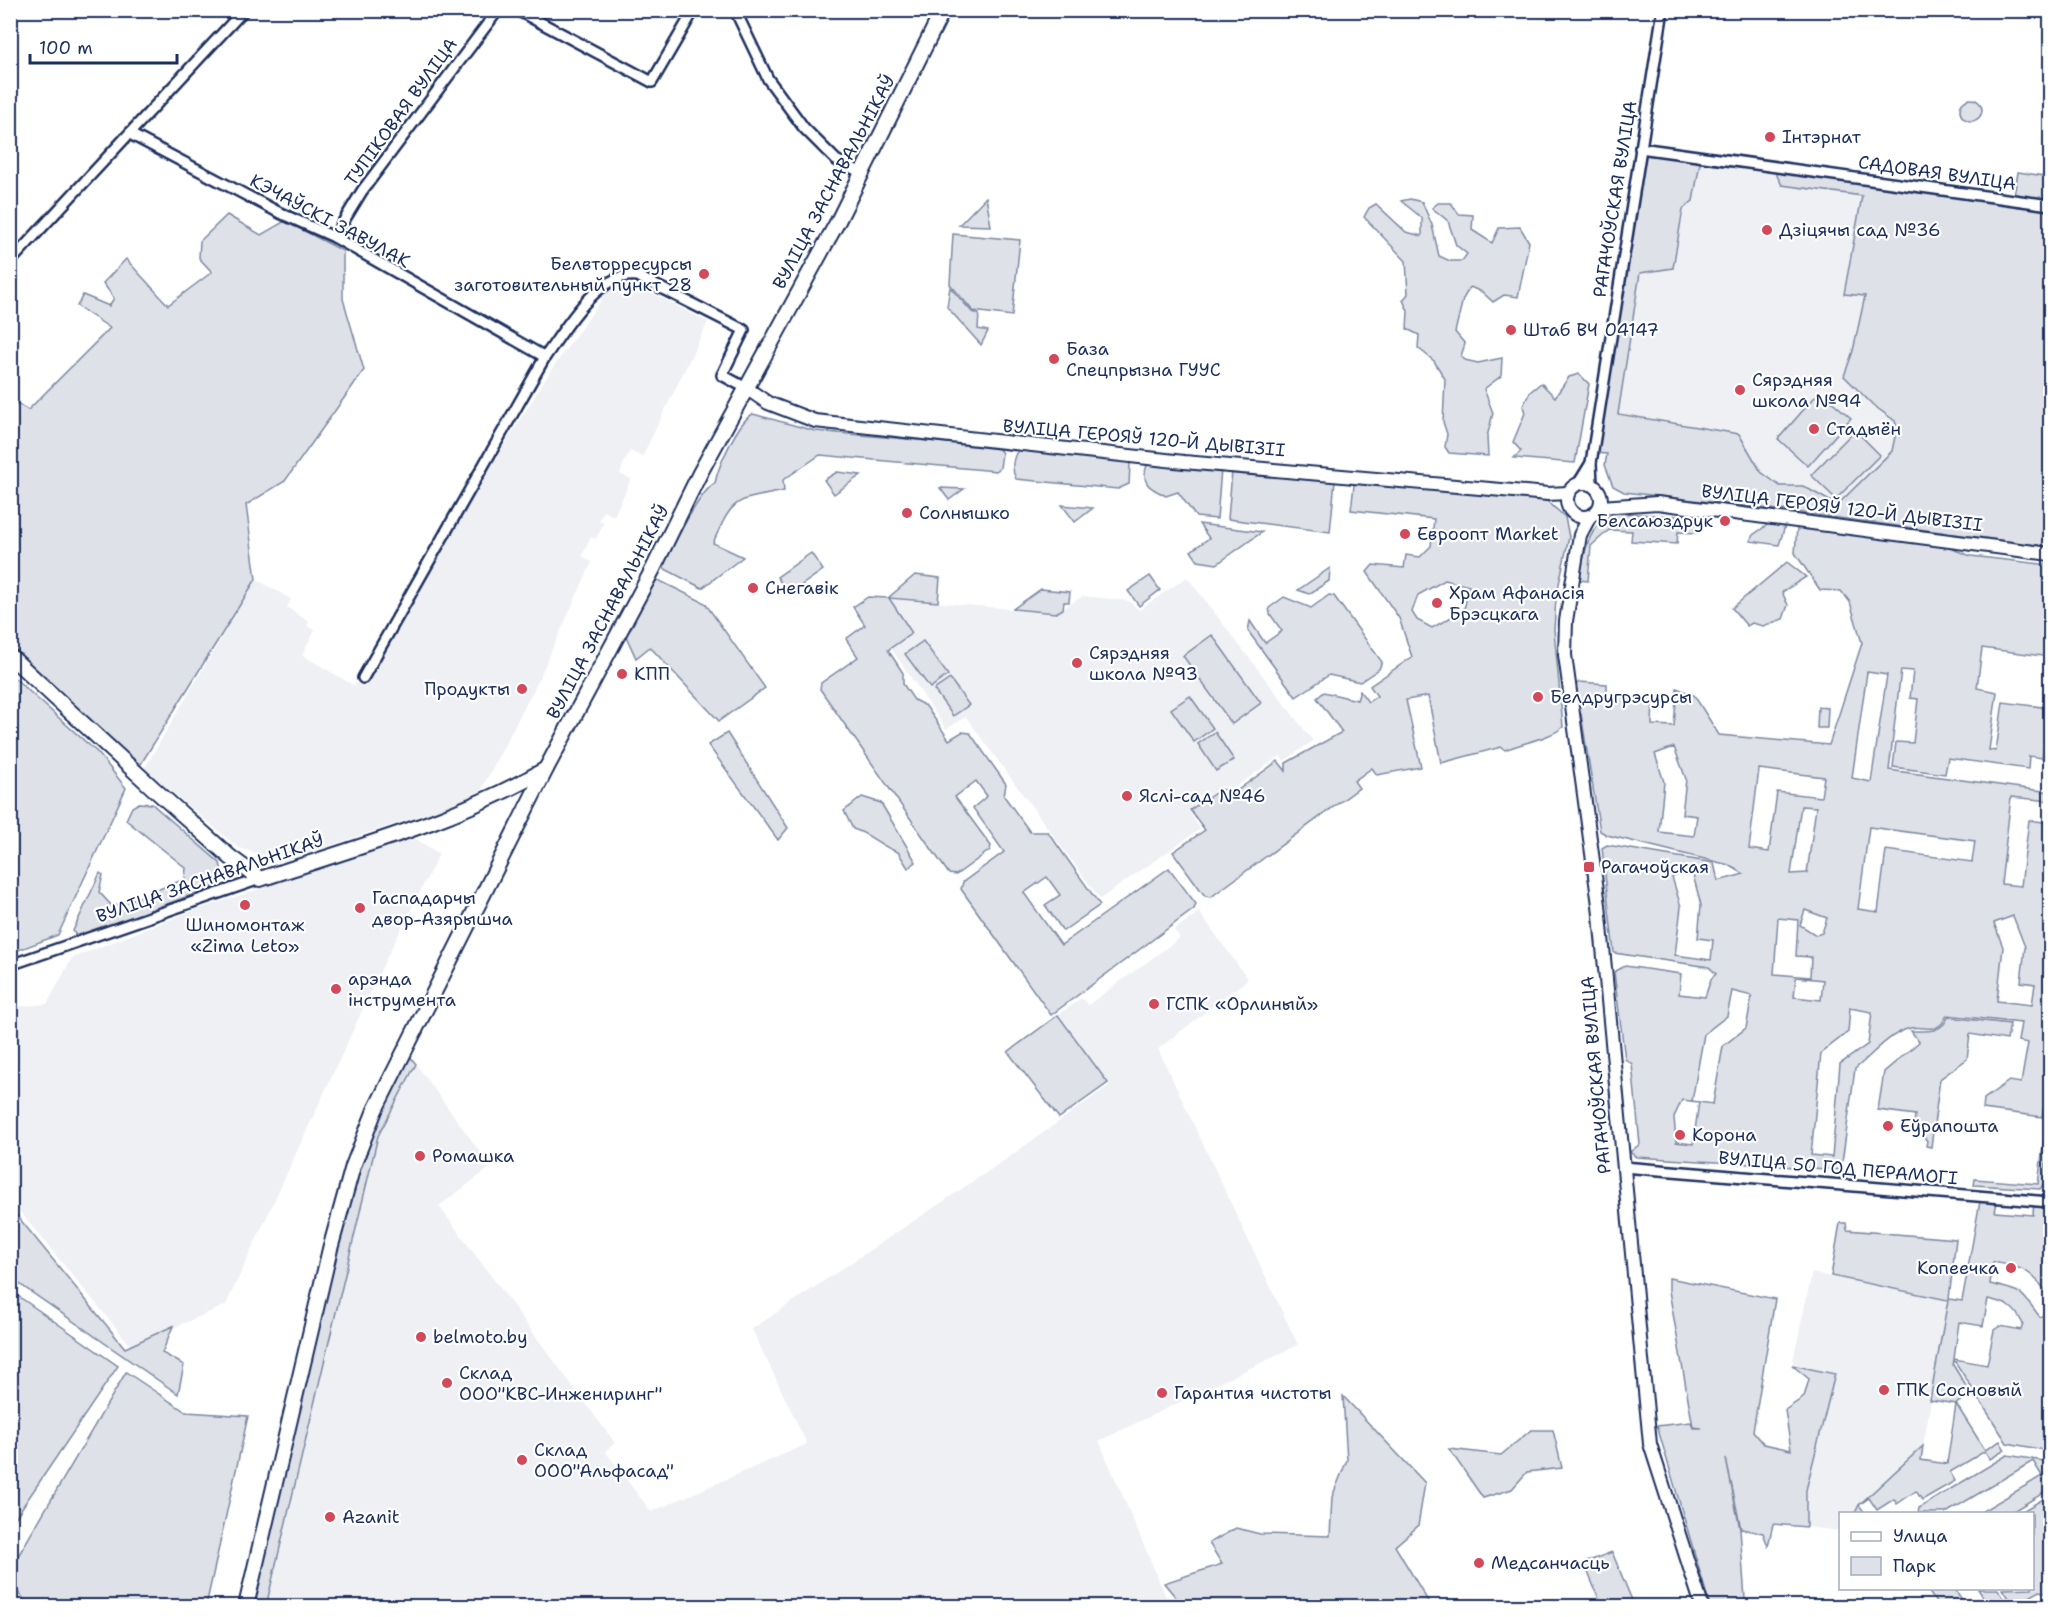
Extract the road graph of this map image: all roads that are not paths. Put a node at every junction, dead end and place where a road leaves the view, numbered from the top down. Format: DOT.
graph roads {
  1 [pos="244,10"];
  2 [pos="498,10"];
  3 [pos="517,10"];
  4 [pos="694,10"];
  5 [pos="735,10"];
  6 [pos="944,10"];
  7 [pos="1663,10"];
  8 [pos="130,134"];
  9 [pos="1640,148"];
  10 [pos="862,174"];
  11 [pos="2050,206"];
  12 [pos="334,237"];
  13 [pos="10,262"];
  14 [pos="545,357"];
  15 [pos="746,388"];
  16 [pos="1591,463"];
  17 [pos="1578,484"];
  18 [pos="1592,484"];
  19 [pos="1601,501"];
  20 [pos="1570,503"];
  21 [pos="1590,516"];
  22 [pos="1580,535"];
  23 [pos="2050,554"];
  24 [pos="10,656"];
  25 [pos="363,678"];
  26 [pos="546,769"];
  27 [pos="260,879"];
  28 [pos="10,965"];
  29 [pos="1623,1167"];
  30 [pos="2050,1202"];
  31 [pos="246,1606"];
  32 [pos="1702,1606"];
  1 -- 8 [label="street"];
  2 -- 12 [label="street, ТУПІКОВАЯ ВУЛІЦА"];
  3 -- 4 [label="street"];
  5 -- 10 [label="street"];
  6 -- 10 [label="main road, ВУЛІЦА ЗАСНАВАЛЬНІКАЎ"];
  7 -- 9 [label="street, РАГАЧОЎСКАЯ ВУЛІЦА"];
  8 -- 12 [label="street, КЭЧАЎСКІ ЗАВУЛАК"];
  8 -- 13 [label="street"];
  9 -- 11 [label="street, САДОВАЯ ВУЛІЦА"];
  9 -- 16 [label="street, РАГАЧОЎСКАЯ ВУЛІЦА"];
  10 -- 15 [label="main road, ВУЛІЦА ЗАСНАВАЛЬНІКАЎ"];
  12 -- 14 [label="street, КЭЧАЎСКІ ЗАВУЛАК"];
  14 -- 15 [label="street"];
  14 -- 25 [label="street"];
  15 -- 20 [label="street, ВУЛІЦА ГЕРОЯЎ 120-Й ДЫВІЗІІ"];
  15 -- 26 [label="main road, ВУЛІЦА ЗАСНАВАЛЬНІКАЎ"];
  16 -- 17 [label="street, РАГАЧОЎСКАЯ ВУЛІЦА"];
  16 -- 18 [label="street, РАГАЧОЎСКАЯ ВУЛІЦА"];
  17 -- 18 [label="street"];
  17 -- 20 [label="street"];
  18 -- 19 [label="street"];
  19 -- 21 [label="street"];
  19 -- 23 [label="street, ВУЛІЦА ГЕРОЯЎ 120-Й ДЫВІЗІІ"];
  20 -- 21 [label="street, ВУЛІЦА ГЕРОЯЎ 120-Й ДЫВІЗІІ"];
  20 -- 22 [label="street, РАГАЧОЎСКАЯ ВУЛІЦА"];
  21 -- 22 [label="street, РАГАЧОЎСКАЯ ВУЛІЦА"];
  22 -- 29 [label="street, РАГАЧОЎСКАЯ ВУЛІЦА"];
  24 -- 27 [label="main road"];
  26 -- 27 [label="main road, ВУЛІЦА ЗАСНАВАЛЬНІКАЎ"];
  26 -- 31 [label="main road"];
  27 -- 28 [label="street, ВУЛІЦА ЗАСНАВАЛЬНІКАЎ"];
  29 -- 30 [label="street, ВУЛІЦА 50 ГОД ПЕРАМОГІ"];
  29 -- 32 [label="street, РАГАЧОЎСКАЯ ВУЛІЦА"];
}
